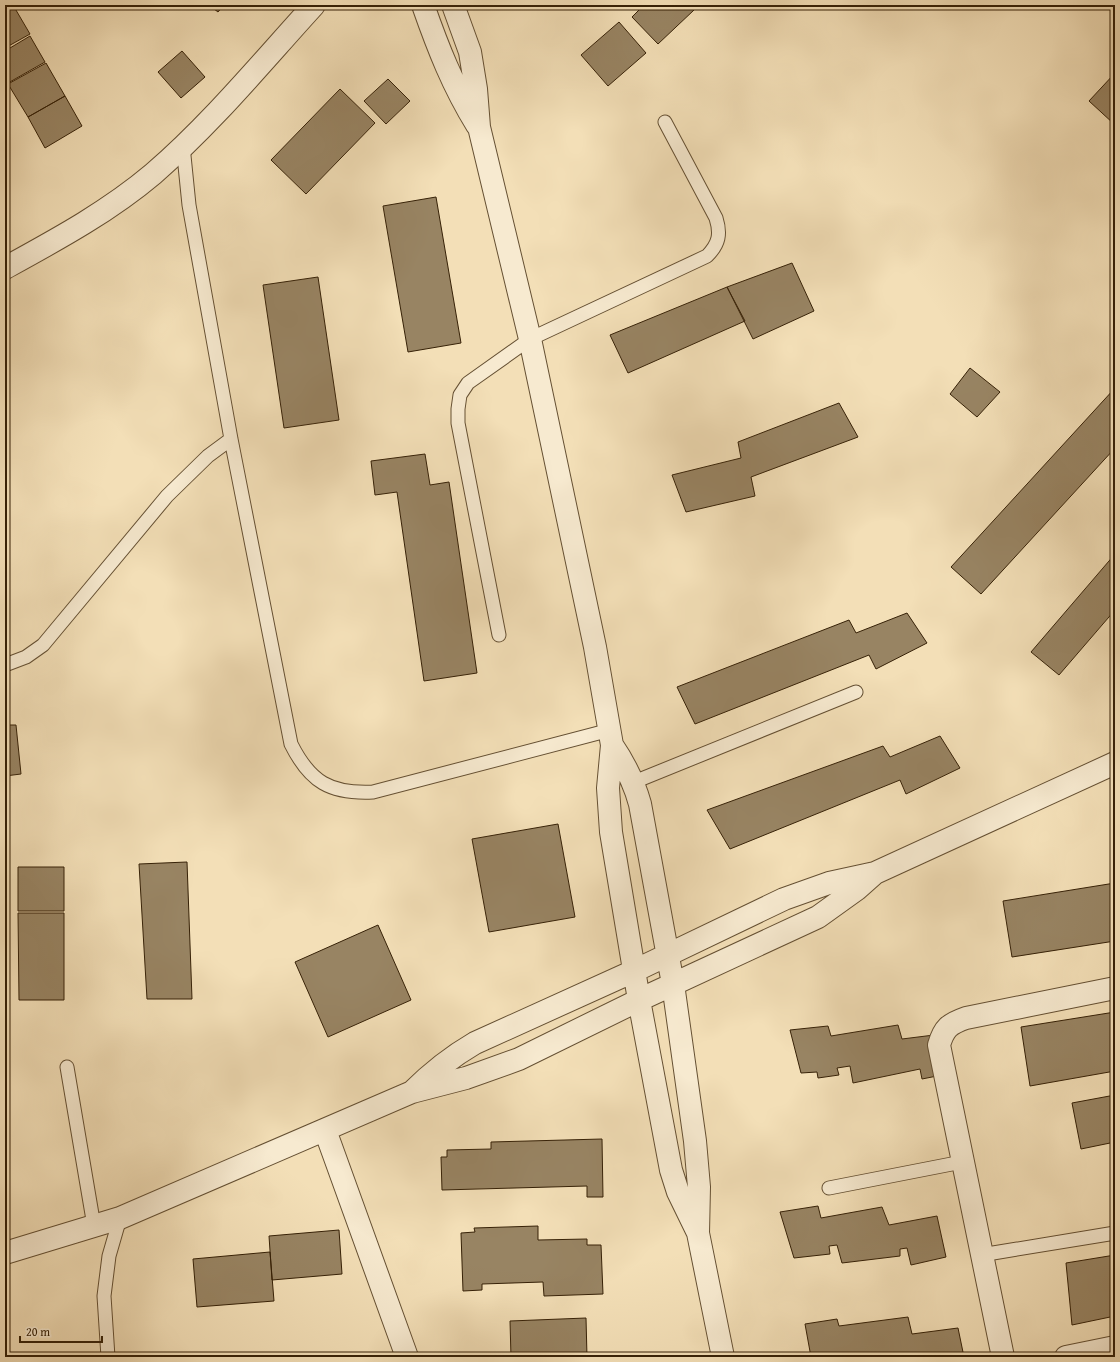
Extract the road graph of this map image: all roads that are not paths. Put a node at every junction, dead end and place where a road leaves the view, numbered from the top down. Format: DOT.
graph roads {
  1 [pos="314,5"];
  2 [pos="423,5"];
  3 [pos="453,5"];
  4 [pos="665,122"];
  5 [pos="478,127"];
  6 [pos="183,146"];
  7 [pos="5,268"];
  8 [pos="530,339"];
  9 [pos="231,439"];
  10 [pos="499,634"];
  11 [pos="5,665"];
  12 [pos="856,692"];
  13 [pos="611,738"];
  14 [pos="1115,763"];
  15 [pos="634,782"];
  16 [pos="875,873"];
  17 [pos="667,955"];
  18 [pos="634,971"];
  19 [pos="672,984"];
  20 [pos="1115,988"];
  21 [pos="639,1000"];
  22 [pos="67,1067"];
  23 [pos="412,1092"];
  24 [pos="325,1130"];
  25 [pos="962,1162"];
  26 [pos="829,1188"];
  27 [pos="120,1218"];
  28 [pos="94,1226"];
  29 [pos="698,1233"];
  30 [pos="1115,1233"];
  31 [pos="5,1253"];
  32 [pos="981,1255"];
  33 [pos="1115,1347"];
  34 [pos="108,1357"];
  35 [pos="407,1357"];
  36 [pos="723,1357"];
  37 [pos="1003,1357"];
  38 [pos="1066,1357"];
  1 -- 6 [label="street"];
  2 -- 5 [label="street"];
  3 -- 5 [label="street"];
  4 -- 8 [label="lane"];
  5 -- 8 [label="street"];
  6 -- 7 [label="street"];
  6 -- 9 [label="lane"];
  8 -- 10 [label="lane"];
  8 -- 13 [label="street"];
  9 -- 11 [label="lane"];
  9 -- 13 [label="lane"];
  12 -- 15 [label="lane"];
  13 -- 15 [label="street"];
  13 -- 18 [label="street"];
  14 -- 16 [label="street"];
  15 -- 17 [label="street"];
  16 -- 17 [label="street"];
  16 -- 19 [label="street"];
  17 -- 18 [label="street"];
  17 -- 19 [label="street"];
  18 -- 21 [label="street"];
  18 -- 23 [label="street"];
  19 -- 21 [label="street"];
  19 -- 29 [label="street"];
  20 -- 25 [label="street"];
  21 -- 23 [label="street"];
  21 -- 29 [label="street"];
  22 -- 28 [label="lane"];
  23 -- 24 [label="street"];
  24 -- 27 [label="street"];
  24 -- 35 [label="street"];
  25 -- 26 [label="lane"];
  25 -- 32 [label="street"];
  27 -- 28 [label="street"];
  27 -- 34 [label="lane"];
  28 -- 31 [label="street"];
  29 -- 36 [label="street"];
  30 -- 32 [label="lane"];
  32 -- 37 [label="street"];
  33 -- 38 [label="street"];
}
